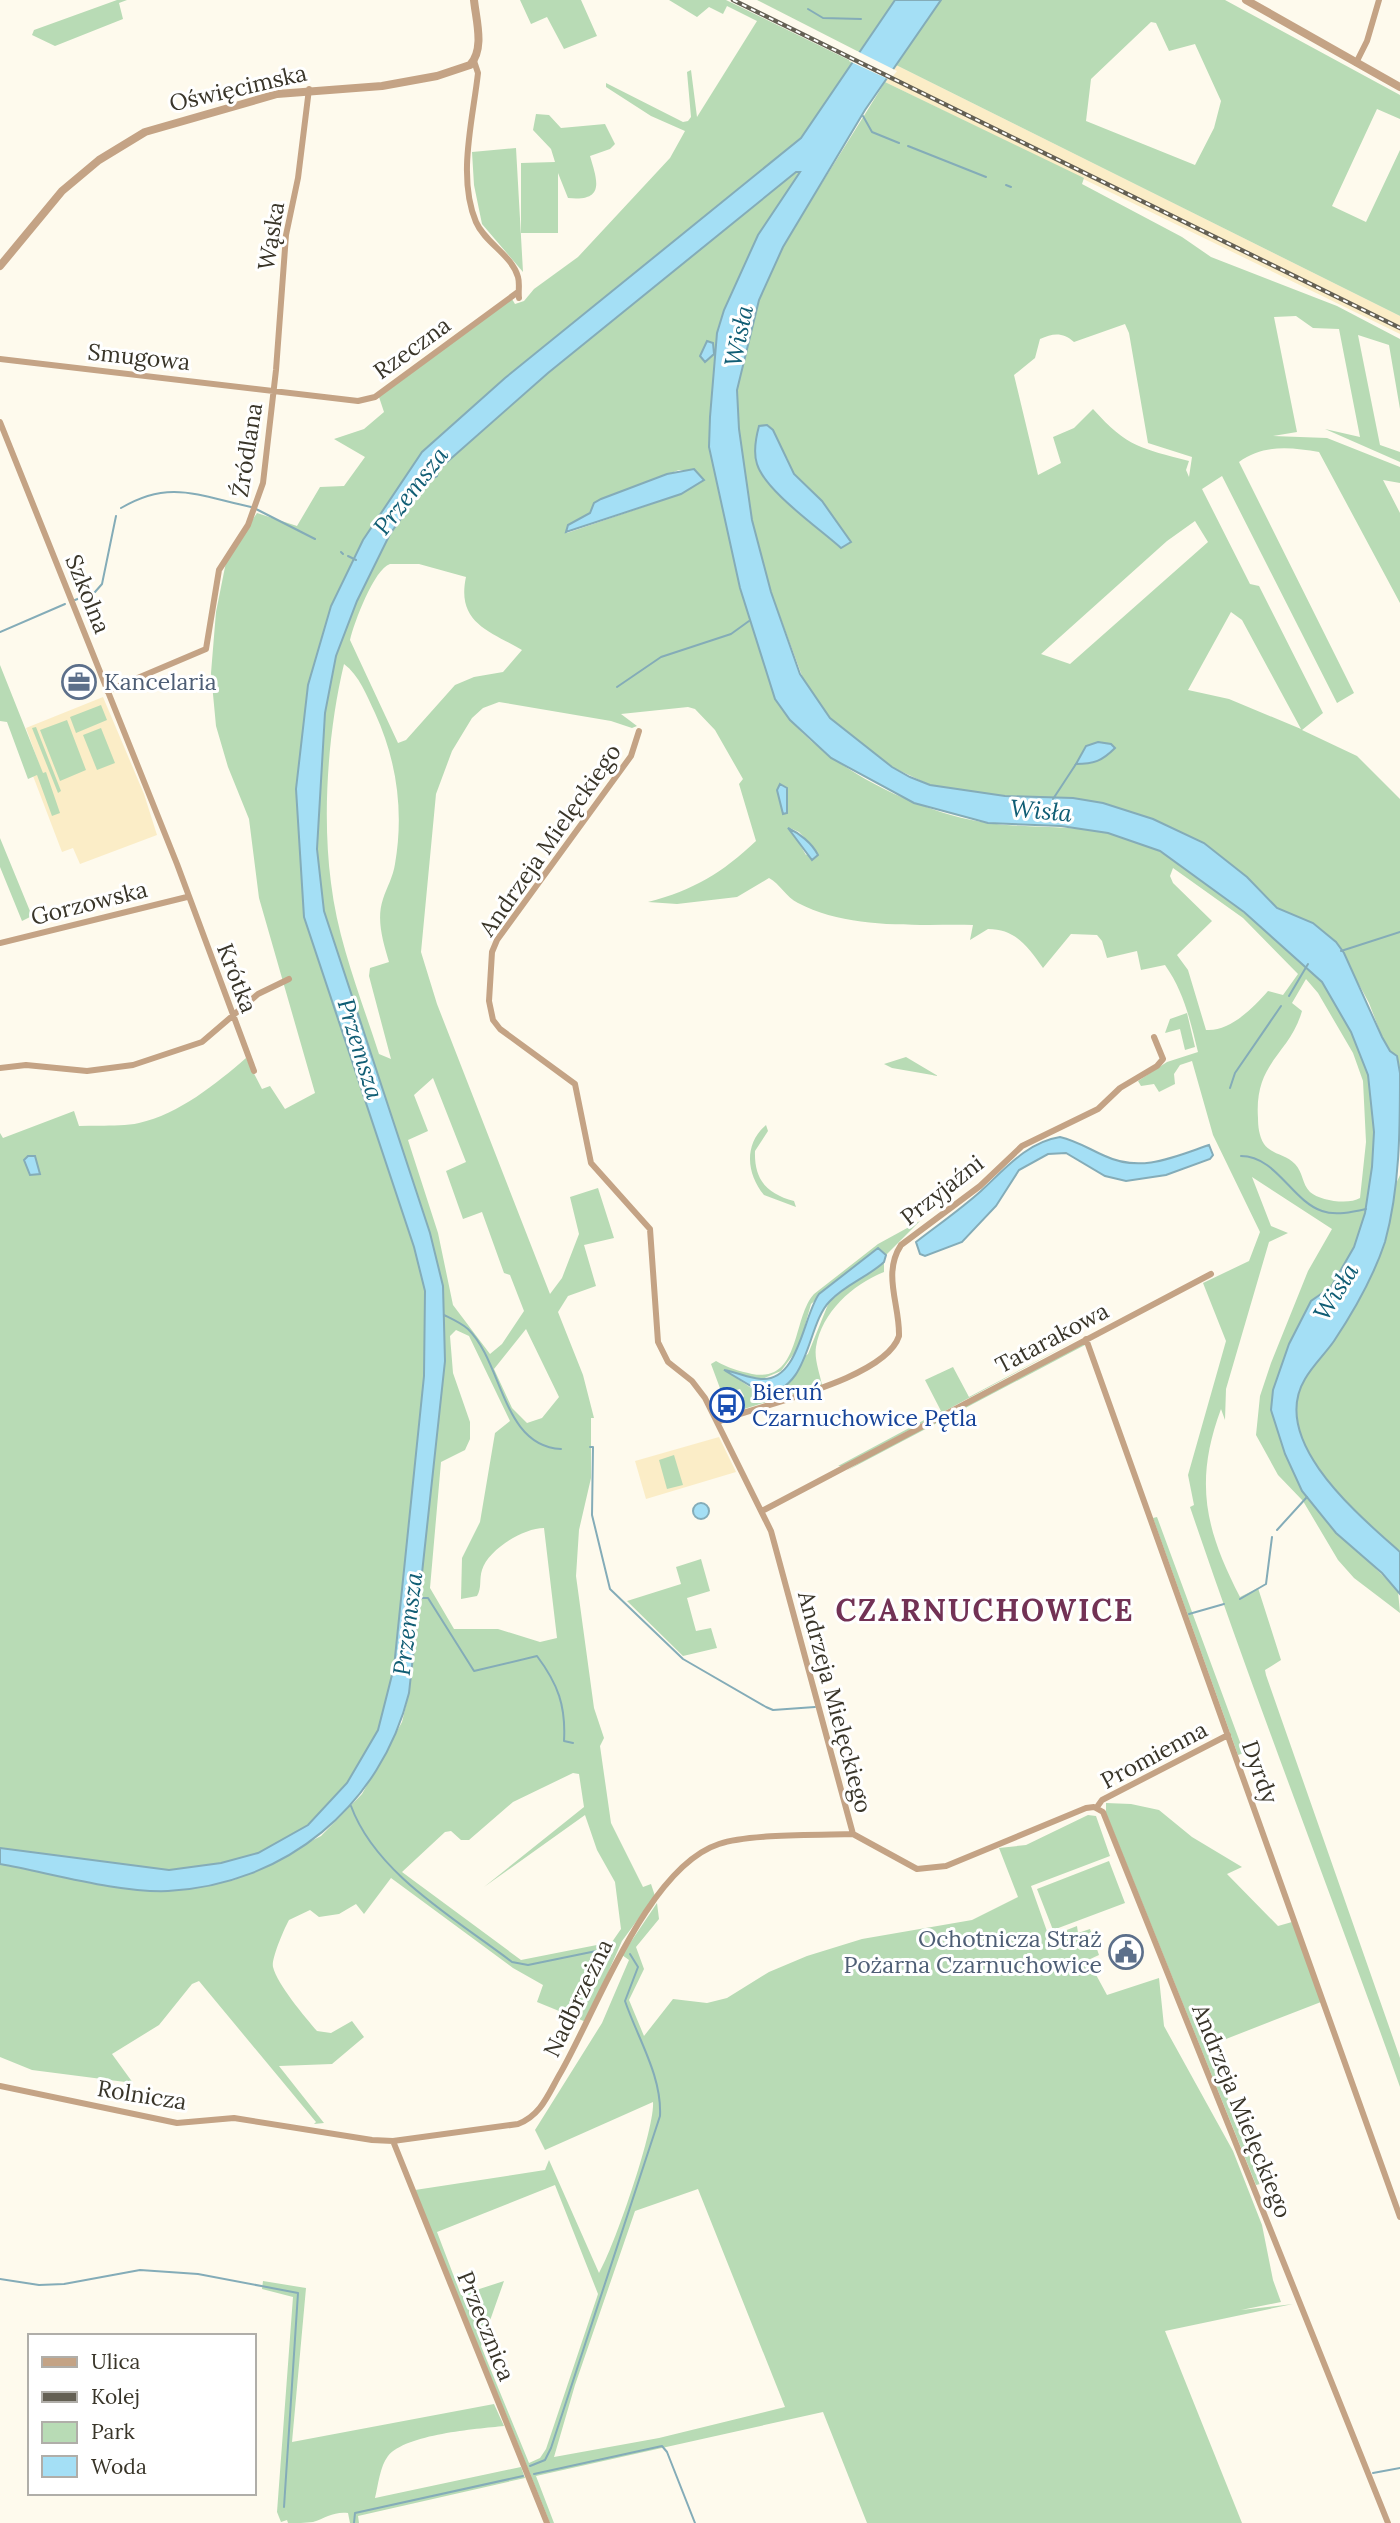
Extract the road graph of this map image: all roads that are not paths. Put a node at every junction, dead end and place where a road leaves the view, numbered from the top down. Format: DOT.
graph roads {
  1 [pos="474,0"];
  2 [pos="1246,0"];
  3 [pos="1379,0"];
  4 [pos="474,61"];
  5 [pos="1356,63"];
  6 [pos="1400,87"];
  7 [pos="309,89"];
  8 [pos="0,266"];
  9 [pos="0,359"];
  10 [pos="274,388"];
  11 [pos="0,422"];
  12 [pos="107,691"];
  13 [pos="639,731"];
  14 [pos="187,897"];
  15 [pos="0,943"];
  16 [pos="289,979"];
  17 [pos="232,1014"];
  18 [pos="1154,1037"];
  19 [pos="0,1068"];
  20 [pos="254,1071"];
  21 [pos="1211,1274"];
  22 [pos="1086,1339"];
  23 [pos="717,1422"];
  24 [pos="762,1511"];
  25 [pos="1228,1735"];
  26 [pos="1097,1807"];
  27 [pos="853,1834"];
  28 [pos="0,2086"];
  29 [pos="321,2132"];
  30 [pos="393,2141"];
  31 [pos="1400,2217"];
  32 [pos="547,2523"];
  33 [pos="1388,2523"];
  1 -- 4 [label="street"];
  2 -- 5 [label="street"];
  3 -- 5 [label="street"];
  4 -- 7 [label="street, Oświęcimska"];
  4 -- 10 [label="street, Rzeczna"];
  5 -- 6 [label="street"];
  7 -- 8 [label="street, Oświęcimska"];
  7 -- 10 [label="street, Wąska"];
  9 -- 10 [label="street, Smugowa"];
  10 -- 12 [label="street, Źródlana"];
  11 -- 12 [label="street, Szkolna"];
  12 -- 14 [label="street, Szkolna"];
  13 -- 23 [label="street, Andrzeja Mielęckiego"];
  14 -- 15 [label="street, Gorzowska"];
  14 -- 17 [label="street, Krótka"];
  16 -- 17 [label="street"];
  17 -- 19 [label="street"];
  17 -- 20 [label="street, Krótka"];
  18 -- 23 [label="street, Przyjaźni"];
  21 -- 22 [label="street, Tatarakowa"];
  22 -- 24 [label="street, Tatarakowa"];
  22 -- 25 [label="street, Dyrdy"];
  23 -- 24 [label="street, Andrzeja Mielęckiego"];
  24 -- 27 [label="street, Andrzeja Mielęckiego"];
  25 -- 26 [label="street, Promienna"];
  25 -- 31 [label="street, Dyrdy"];
  26 -- 27 [label="street, Andrzeja Mielęckiego"];
  26 -- 33 [label="street, Andrzeja Mielęckiego"];
  27 -- 30 [label="street, Nadbrzeżna"];
  28 -- 29 [label="street, Rolnicza"];
  29 -- 30 [label="street, Nadbrzeżna"];
  30 -- 32 [label="street, Przecznica"];
}
